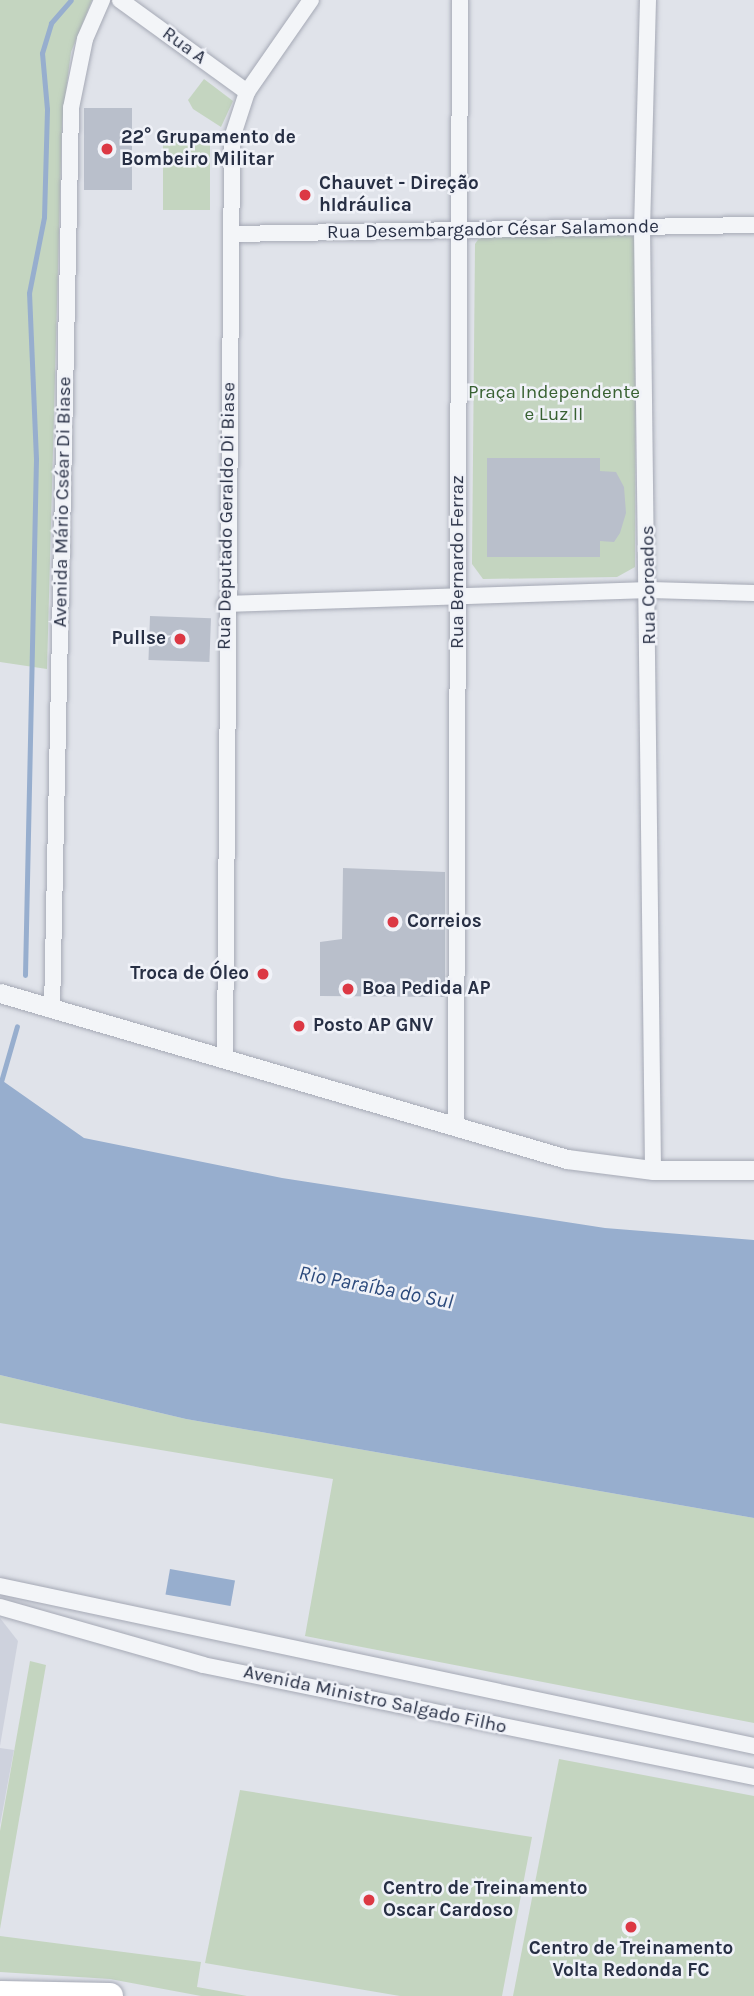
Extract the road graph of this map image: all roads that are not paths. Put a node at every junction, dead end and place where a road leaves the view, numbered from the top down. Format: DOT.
graph roads {
  1 [pos="102,0"];
  2 [pos="120,0"];
  3 [pos="311,0"];
  4 [pos="460,0"];
  5 [pos="648,0"];
  6 [pos="247,92"];
  7 [pos="754,225"];
  8 [pos="642,228"];
  9 [pos="457,229"];
  10 [pos="232,234"];
  11 [pos="650,590"];
  12 [pos="754,593"];
  13 [pos="458,597"];
  14 [pos="225,604"];
  15 [pos="0,993"];
  16 [pos="43,1007"];
  17 [pos="225,1056"];
  18 [pos="456,1124"];
  19 [pos="653,1170"];
  20 [pos="754,1170"];
  21 [pos="0,1586"];
  22 [pos="0,1607"];
  23 [pos="754,1746"];
  24 [pos="754,1777"];
  25 [pos="0,1994"];
  26 [pos="110,1996"];
  1 -- 16 [label="street, Avenida Mário Cséar Di Biase"];
  2 -- 6 [label="street, Rua A"];
  3 -- 6 [label="street, Rua Deputado Geraldo Di Biase"];
  4 -- 9 [label="street, Rua Bernardo Ferraz"];
  5 -- 8 [label="street, Rua Coroados"];
  6 -- 10 [label="street, Rua Deputado Geraldo Di Biase"];
  7 -- 8 [label="street, Rua Desembargador César Salamonde"];
  8 -- 9 [label="street, Rua Desembargador César Salamonde"];
  8 -- 11 [label="street, Rua Coroados"];
  9 -- 10 [label="street, Rua Desembargador César Salamonde"];
  9 -- 13 [label="street, Rua Bernardo Ferraz"];
  10 -- 14 [label="street, Rua Deputado Geraldo Di Biase"];
  11 -- 12 [label="street"];
  11 -- 13 [label="street"];
  11 -- 19 [label="street, Rua Coroados"];
  13 -- 14 [label="street"];
  13 -- 18 [label="street, Rua Bernardo Ferraz"];
  14 -- 17 [label="street, Rua Deputado Geraldo Di Biase"];
  15 -- 16 [label="street"];
  16 -- 17 [label="street"];
  17 -- 18 [label="street"];
  18 -- 19 [label="street"];
  19 -- 20 [label="street"];
  21 -- 23 [label="street, Avenida Ministro Salgado Filho"];
  22 -- 24 [label="street, Avenida Ministro Salgado Filho"];
  25 -- 26 [label="highway"];
}
